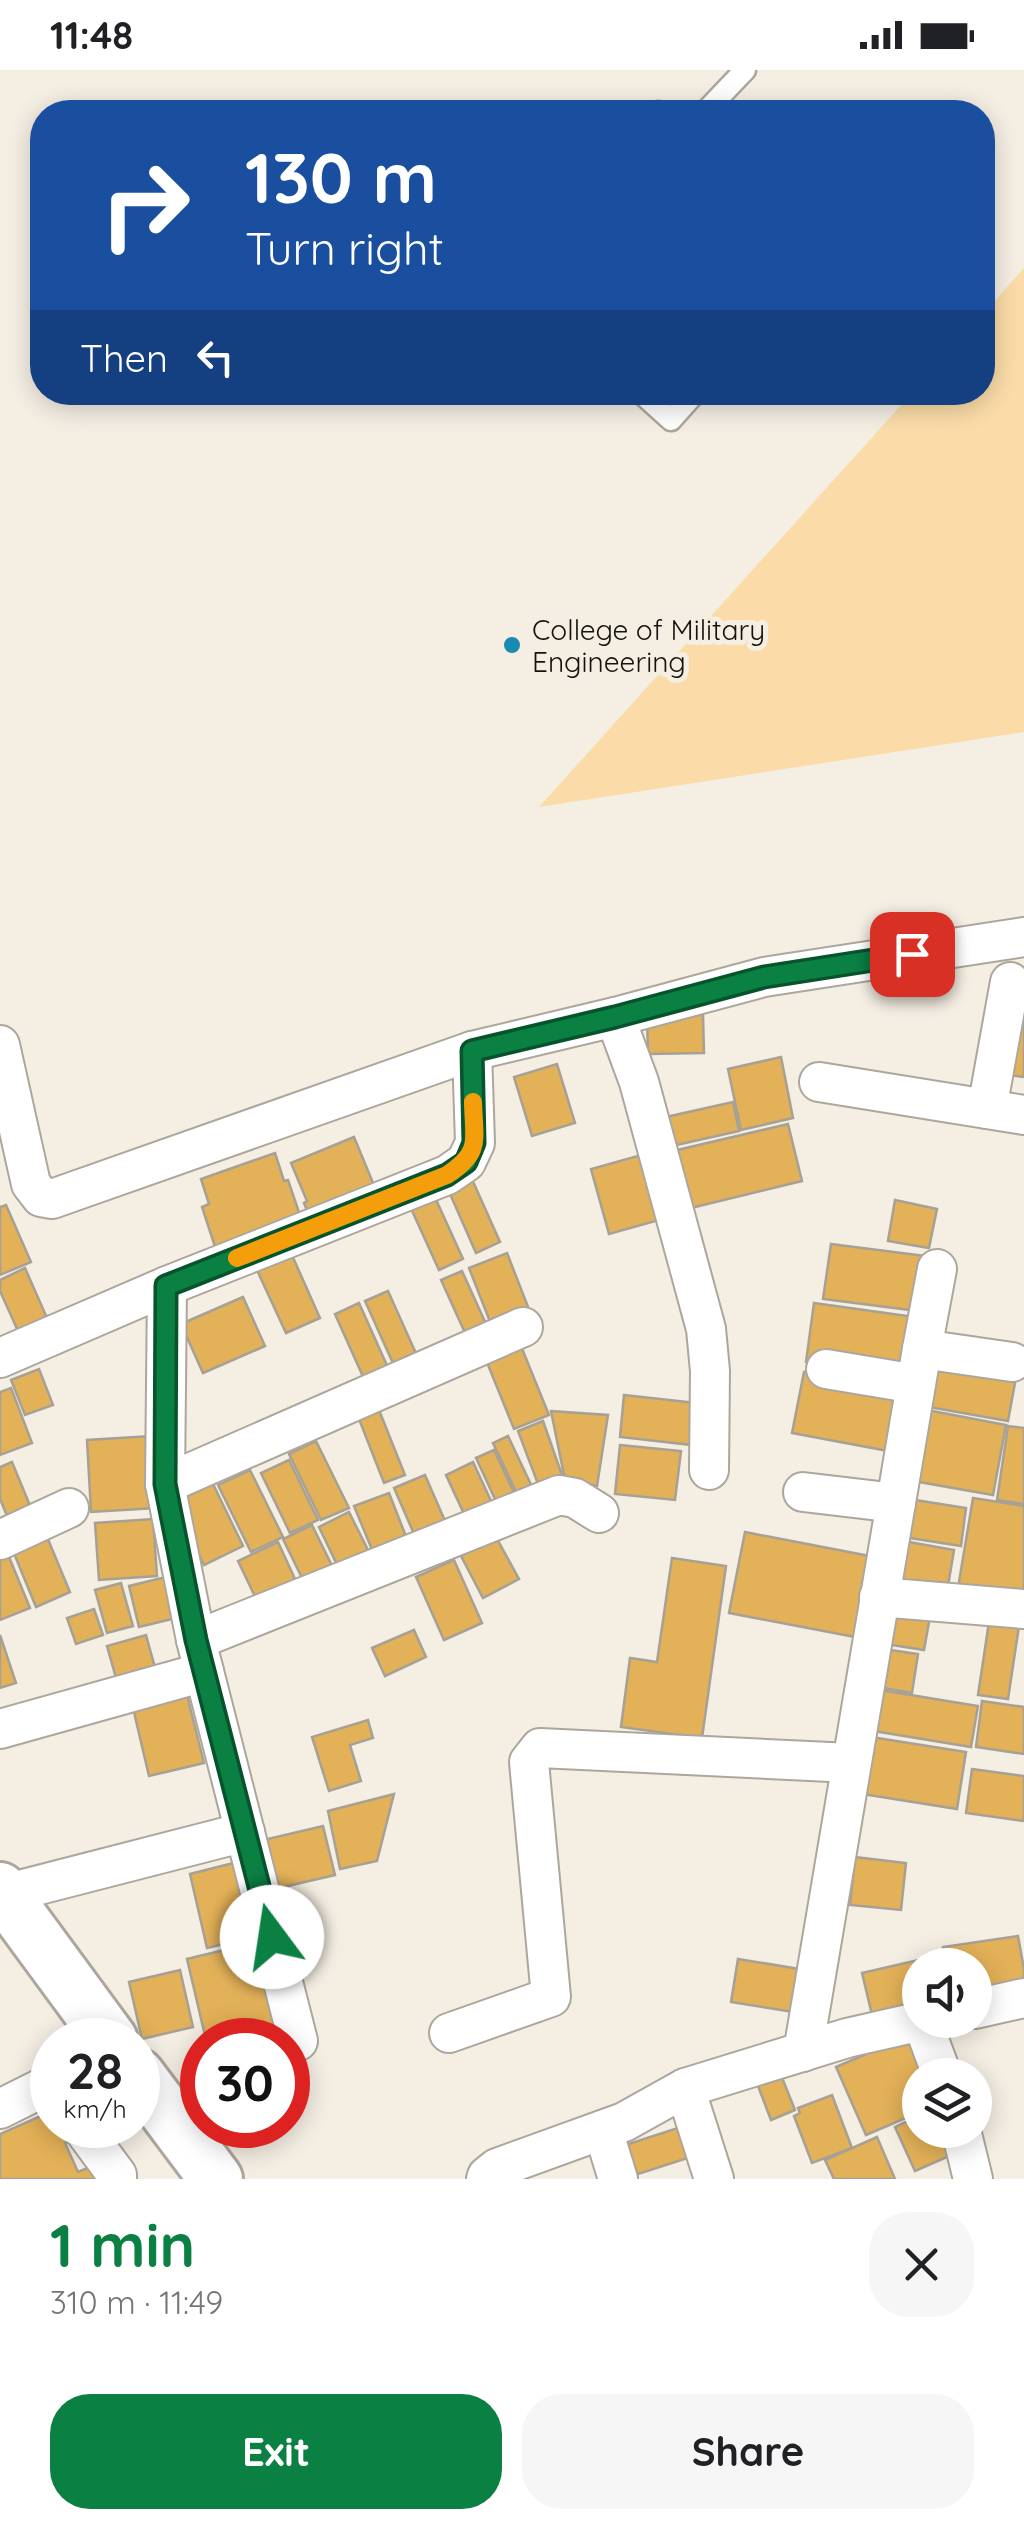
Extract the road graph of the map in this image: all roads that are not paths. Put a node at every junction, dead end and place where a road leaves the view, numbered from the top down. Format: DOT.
graph roads {
  1 [pos="745,70"];
  2 [pos="716,100"];
  3 [pos="654,405"];
  4 [pos="684,405"];
  5 [pos="1024,937"];
  6 [pos="1010,982"];
  7 [pos="615,1017"];
  8 [pos="0,1045"];
  9 [pos="472,1051"];
  10 [pos="819,1082"];
  11 [pos="1006,1112"];
  12 [pos="16,1191"];
  13 [pos="938,1268"];
  14 [pos="166,1286"];
  15 [pos="523,1327"];
  16 [pos="0,1358"];
  17 [pos="1012,1362"];
  18 [pos="919,1366"];
  19 [pos="826,1369"];
  20 [pos="709,1470"];
  21 [pos="165,1484"];
  22 [pos="803,1492"];
  23 [pos="896,1503"];
  24 [pos="69,1508"];
  25 [pos="599,1513"];
  26 [pos="0,1540"];
  27 [pos="880,1598"];
  28 [pos="1024,1609"];
  29 [pos="200,1656"];
  30 [pos="0,1729"];
  31 [pos="852,1763"];
  32 [pos="245,1832"];
  33 [pos="2,1891"];
  34 [pos="1024,1998"];
  35 [pos="992,2005"];
  36 [pos="95,2018"];
  37 [pos="292,2018"];
  38 [pos="902,2025"];
  39 [pos="449,2033"];
  40 [pos="803,2052"];
  41 [pos="685,2088"];
  42 [pos="30,2095"];
  43 [pos="160,2105"];
  44 [pos="0,2109"];
  45 [pos="603,2130"];
  46 [pos="97,2148"];
  47 [pos="965,2148"];
  48 [pos="117,2179"];
  49 [pos="216,2179"];
  50 [pos="486,2179"];
  51 [pos="618,2179"];
  52 [pos="714,2179"];
  53 [pos="973,2179"];
  1 -- 2 [label="lane"];
  3 -- 4 [label="lane"];
  5 -- 7 [label="street"];
  6 -- 11 [label="street"];
  7 -- 9 [label="street"];
  7 -- 20 [label="street"];
  8 -- 12 [label="street"];
  9 -- 12 [label="street"];
  9 -- 14 [label="street"];
  10 -- 11 [label="street"];
  13 -- 18 [label="street"];
  14 -- 16 [label="street"];
  14 -- 21 [label="street"];
  15 -- 21 [label="street"];
  17 -- 18 [label="street"];
  18 -- 19 [label="street"];
  18 -- 23 [label="street"];
  21 -- 29 [label="street"];
  22 -- 23 [label="street"];
  23 -- 27 [label="street"];
  24 -- 26 [label="street"];
  25 -- 29 [label="street"];
  27 -- 28 [label="street"];
  27 -- 31 [label="street"];
  29 -- 30 [label="street"];
  29 -- 32 [label="street"];
  31 -- 39 [label="street"];
  31 -- 40 [label="street"];
  32 -- 33 [label="street"];
  32 -- 37 [label="street"];
  33 -- 36 [label="street"];
  34 -- 35 [label="street"];
  38 -- 40 [label="street"];
  40 -- 41 [label="street"];
  41 -- 45 [label="street"];
  41 -- 52 [label="street"];
  42 -- 44 [label="street"];
  43 -- 49 [label="street"];
  45 -- 50 [label="street"];
  45 -- 51 [label="street"];
  46 -- 48 [label="street"];
  47 -- 53 [label="street"];
}
